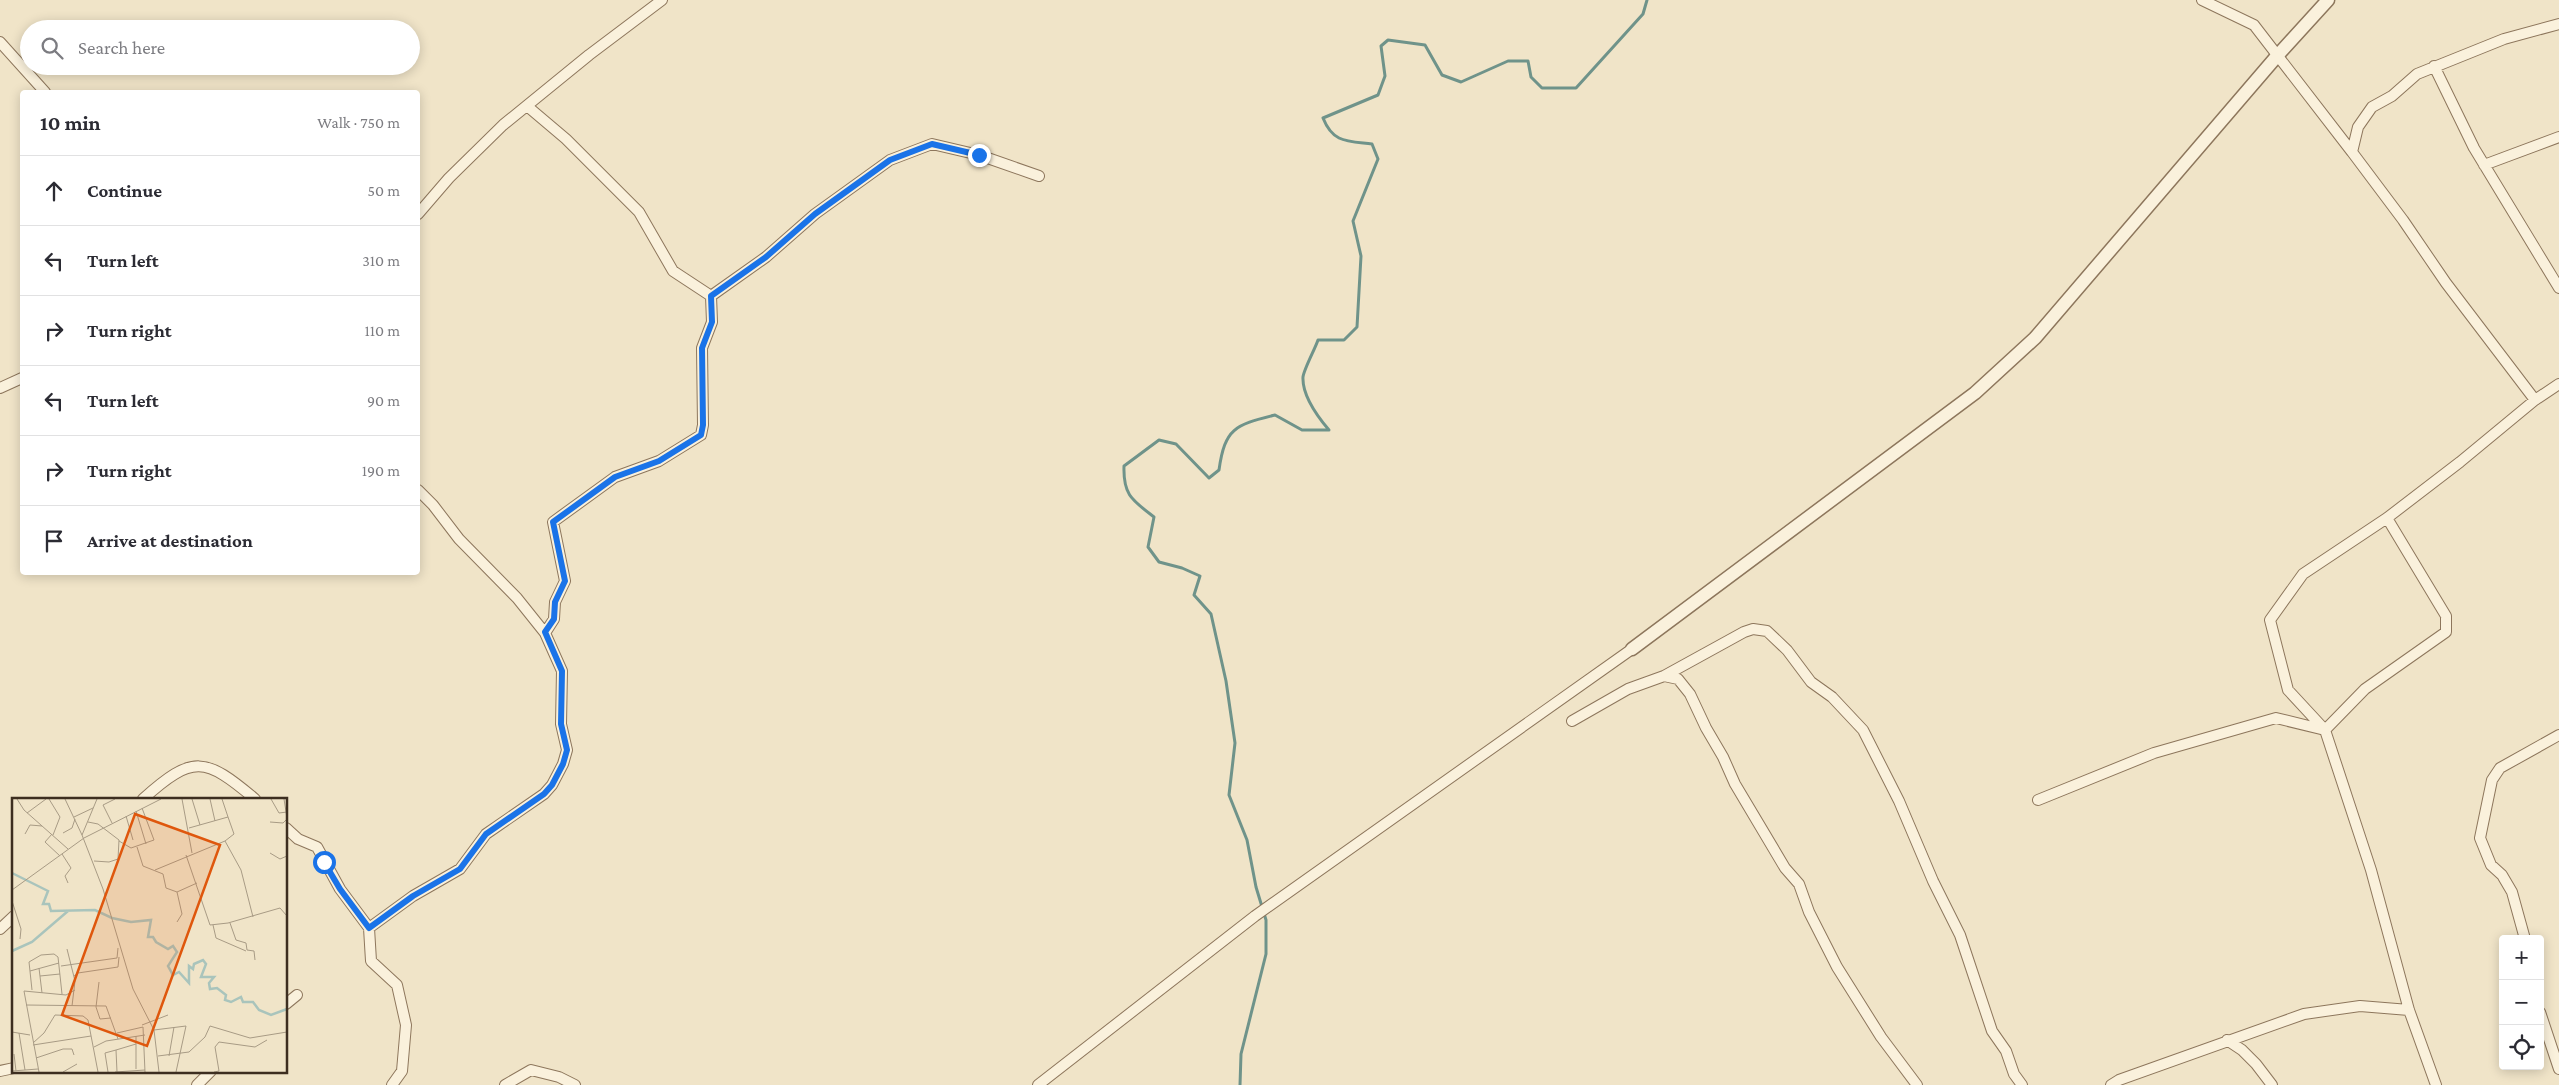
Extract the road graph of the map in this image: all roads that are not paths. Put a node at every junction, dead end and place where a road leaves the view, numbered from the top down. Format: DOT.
graph roads {
  1 [pos="662,0"];
  2 [pos="2202,0"];
  3 [pos="2328,0"];
  4 [pos="2559,24"];
  5 [pos="0,42"];
  6 [pos="2277,56"];
  7 [pos="20,64"];
  8 [pos="2434,66"];
  9 [pos="30,75"];
  10 [pos="43,90"];
  11 [pos="527,106"];
  12 [pos="2559,136"];
  13 [pos="2352,152"];
  14 [pos="2484,165"];
  15 [pos="1039,176"];
  16 [pos="420,212"];
  17 [pos="2559,288"];
  18 [pos="711,296"];
  19 [pos="20,379"];
  20 [pos="2559,384"];
  21 [pos="0,388"];
  22 [pos="2535,400"];
  23 [pos="420,492"];
  24 [pos="2387,518"];
  25 [pos="545,632"];
  26 [pos="1630,650"];
  27 [pos="1664,676"];
  28 [pos="1572,721"];
  29 [pos="2325,730"];
  30 [pos="2559,735"];
  31 [pos="144,798"];
  32 [pos="254,798"];
  33 [pos="2038,800"];
  34 [pos="288,830"];
  35 [pos="298,839"];
  36 [pos="288,841"];
  37 [pos="12,918"];
  38 [pos="369,928"];
  39 [pos="0,929"];
  40 [pos="2524,935"];
  41 [pos="297,995"];
  42 [pos="288,1002"];
  43 [pos="2408,1010"];
  44 [pos="2544,1024"];
  45 [pos="2227,1040"];
  46 [pos="2559,1068"];
  47 [pos="210,1072"];
  48 [pos="196,1085"];
  49 [pos="392,1085"];
  50 [pos="505,1085"];
  51 [pos="575,1085"];
  52 [pos="1038,1085"];
  53 [pos="1917,1085"];
  54 [pos="2022,1085"];
  55 [pos="2111,1085"];
  56 [pos="2272,1085"];
  57 [pos="2436,1085"];
  1 -- 11 [label="street"];
  2 -- 6 [label="street"];
  3 -- 6 [label="street"];
  4 -- 8 [label="street"];
  5 -- 7 [label="street"];
  6 -- 13 [label="street"];
  6 -- 26 [label="street"];
  8 -- 13 [label="street"];
  8 -- 14 [label="street"];
  9 -- 10 [label="street"];
  11 -- 16 [label="street"];
  11 -- 18 [label="street"];
  12 -- 14 [label="street"];
  13 -- 22 [label="street"];
  14 -- 17 [label="street"];
  15 -- 18 [label="street"];
  18 -- 25 [label="street"];
  19 -- 21 [label="street"];
  20 -- 22 [label="street"];
  22 -- 24 [label="street"];
  23 -- 25 [label="street"];
  24 -- 29 [label="street"];
  24 -- 29 [label="street"];
  25 -- 38 [label="street"];
  26 -- 52 [label="street"];
  27 -- 28 [label="street"];
  27 -- 53 [label="street"];
  27 -- 54 [label="street"];
  29 -- 33 [label="street"];
  29 -- 43 [label="street"];
  30 -- 40 [label="street"];
  31 -- 32 [label="street"];
  34 -- 35 [label="street"];
  35 -- 36 [label="street"];
  35 -- 38 [label="street"];
  37 -- 39 [label="street"];
  38 -- 49 [label="street"];
  41 -- 42 [label="street"];
  43 -- 45 [label="street"];
  43 -- 57 [label="street"];
  44 -- 46 [label="street"];
  45 -- 55 [label="street"];
  45 -- 56 [label="street"];
  47 -- 48 [label="street"];
  50 -- 51 [label="street"];
}
